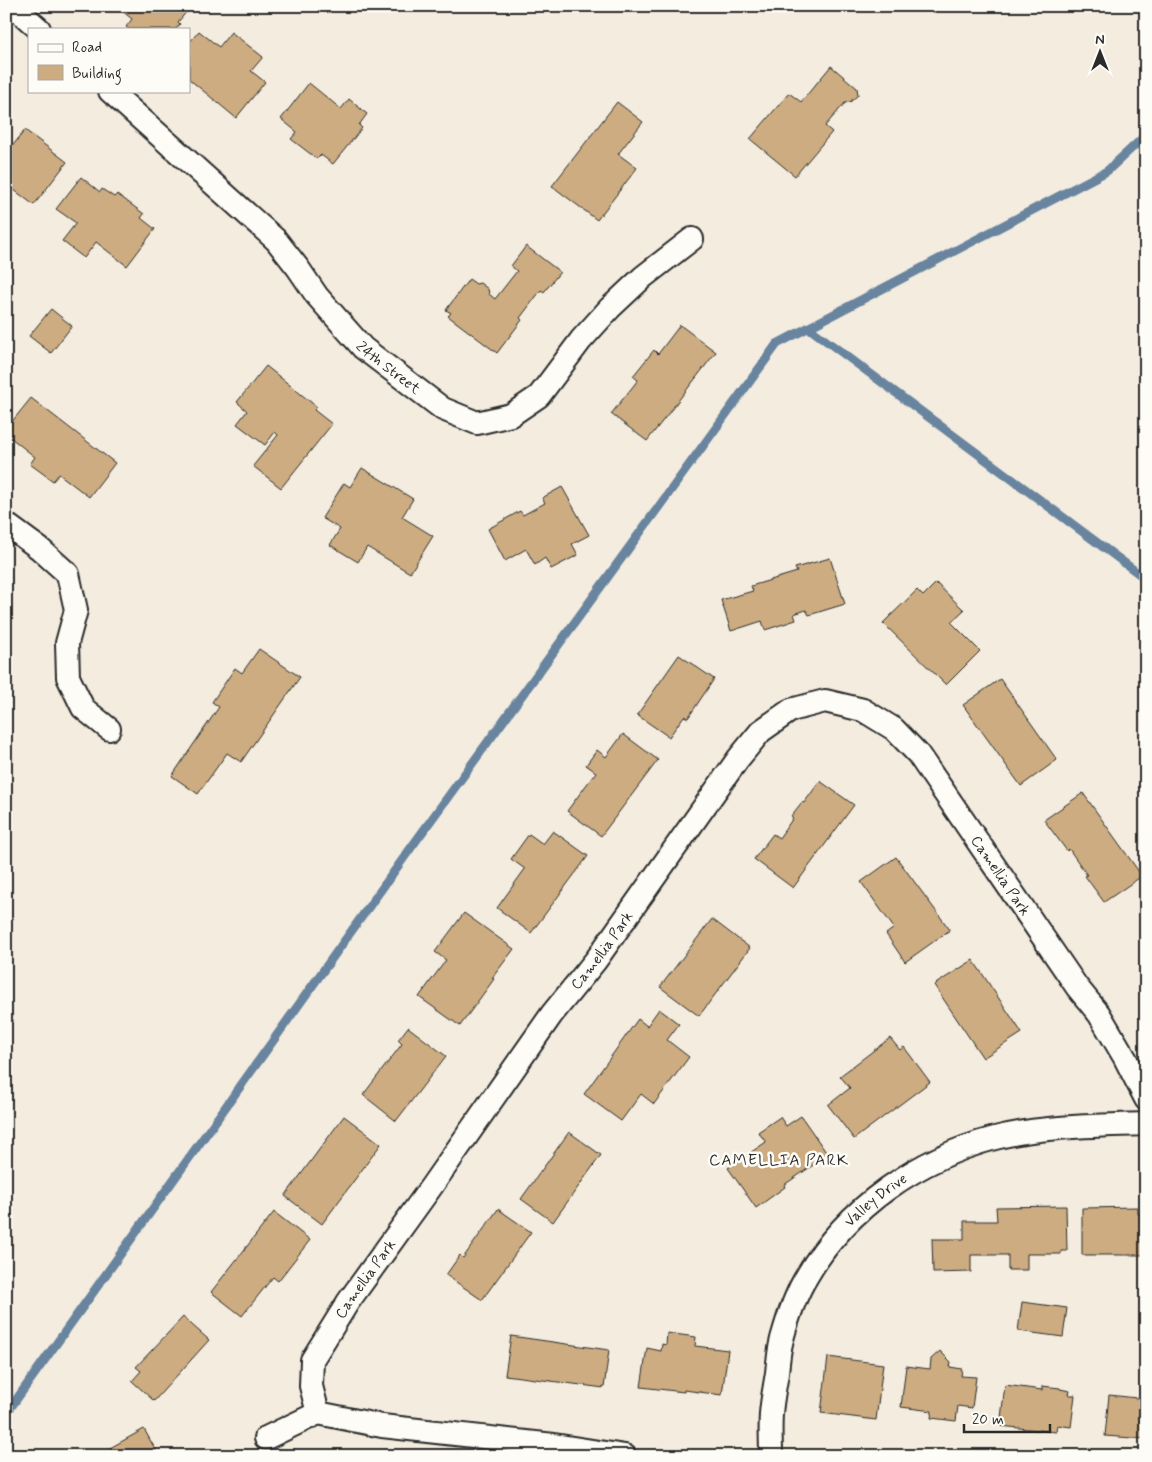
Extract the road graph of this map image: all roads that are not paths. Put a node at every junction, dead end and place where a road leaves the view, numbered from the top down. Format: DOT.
graph roads {
  1 [pos="13,6"];
  2 [pos="38,28"];
  3 [pos="111,92"];
  4 [pos="692,239"];
  5 [pos="6,524"];
  6 [pos="109,729"];
  7 [pos="1146,1099"];
  8 [pos="1146,1124"];
  9 [pos="318,1413"];
  10 [pos="266,1438"];
  11 [pos="625,1456"];
  12 [pos="771,1456"];
  1 -- 2 [label="street"];
  3 -- 4 [label="street, 24th Street"];
  5 -- 6 [label="street"];
  7 -- 9 [label="street, Camellia Park"];
  8 -- 12 [label="street, Valley Drive"];
  9 -- 10 [label="street"];
  9 -- 11 [label="street"];
}
